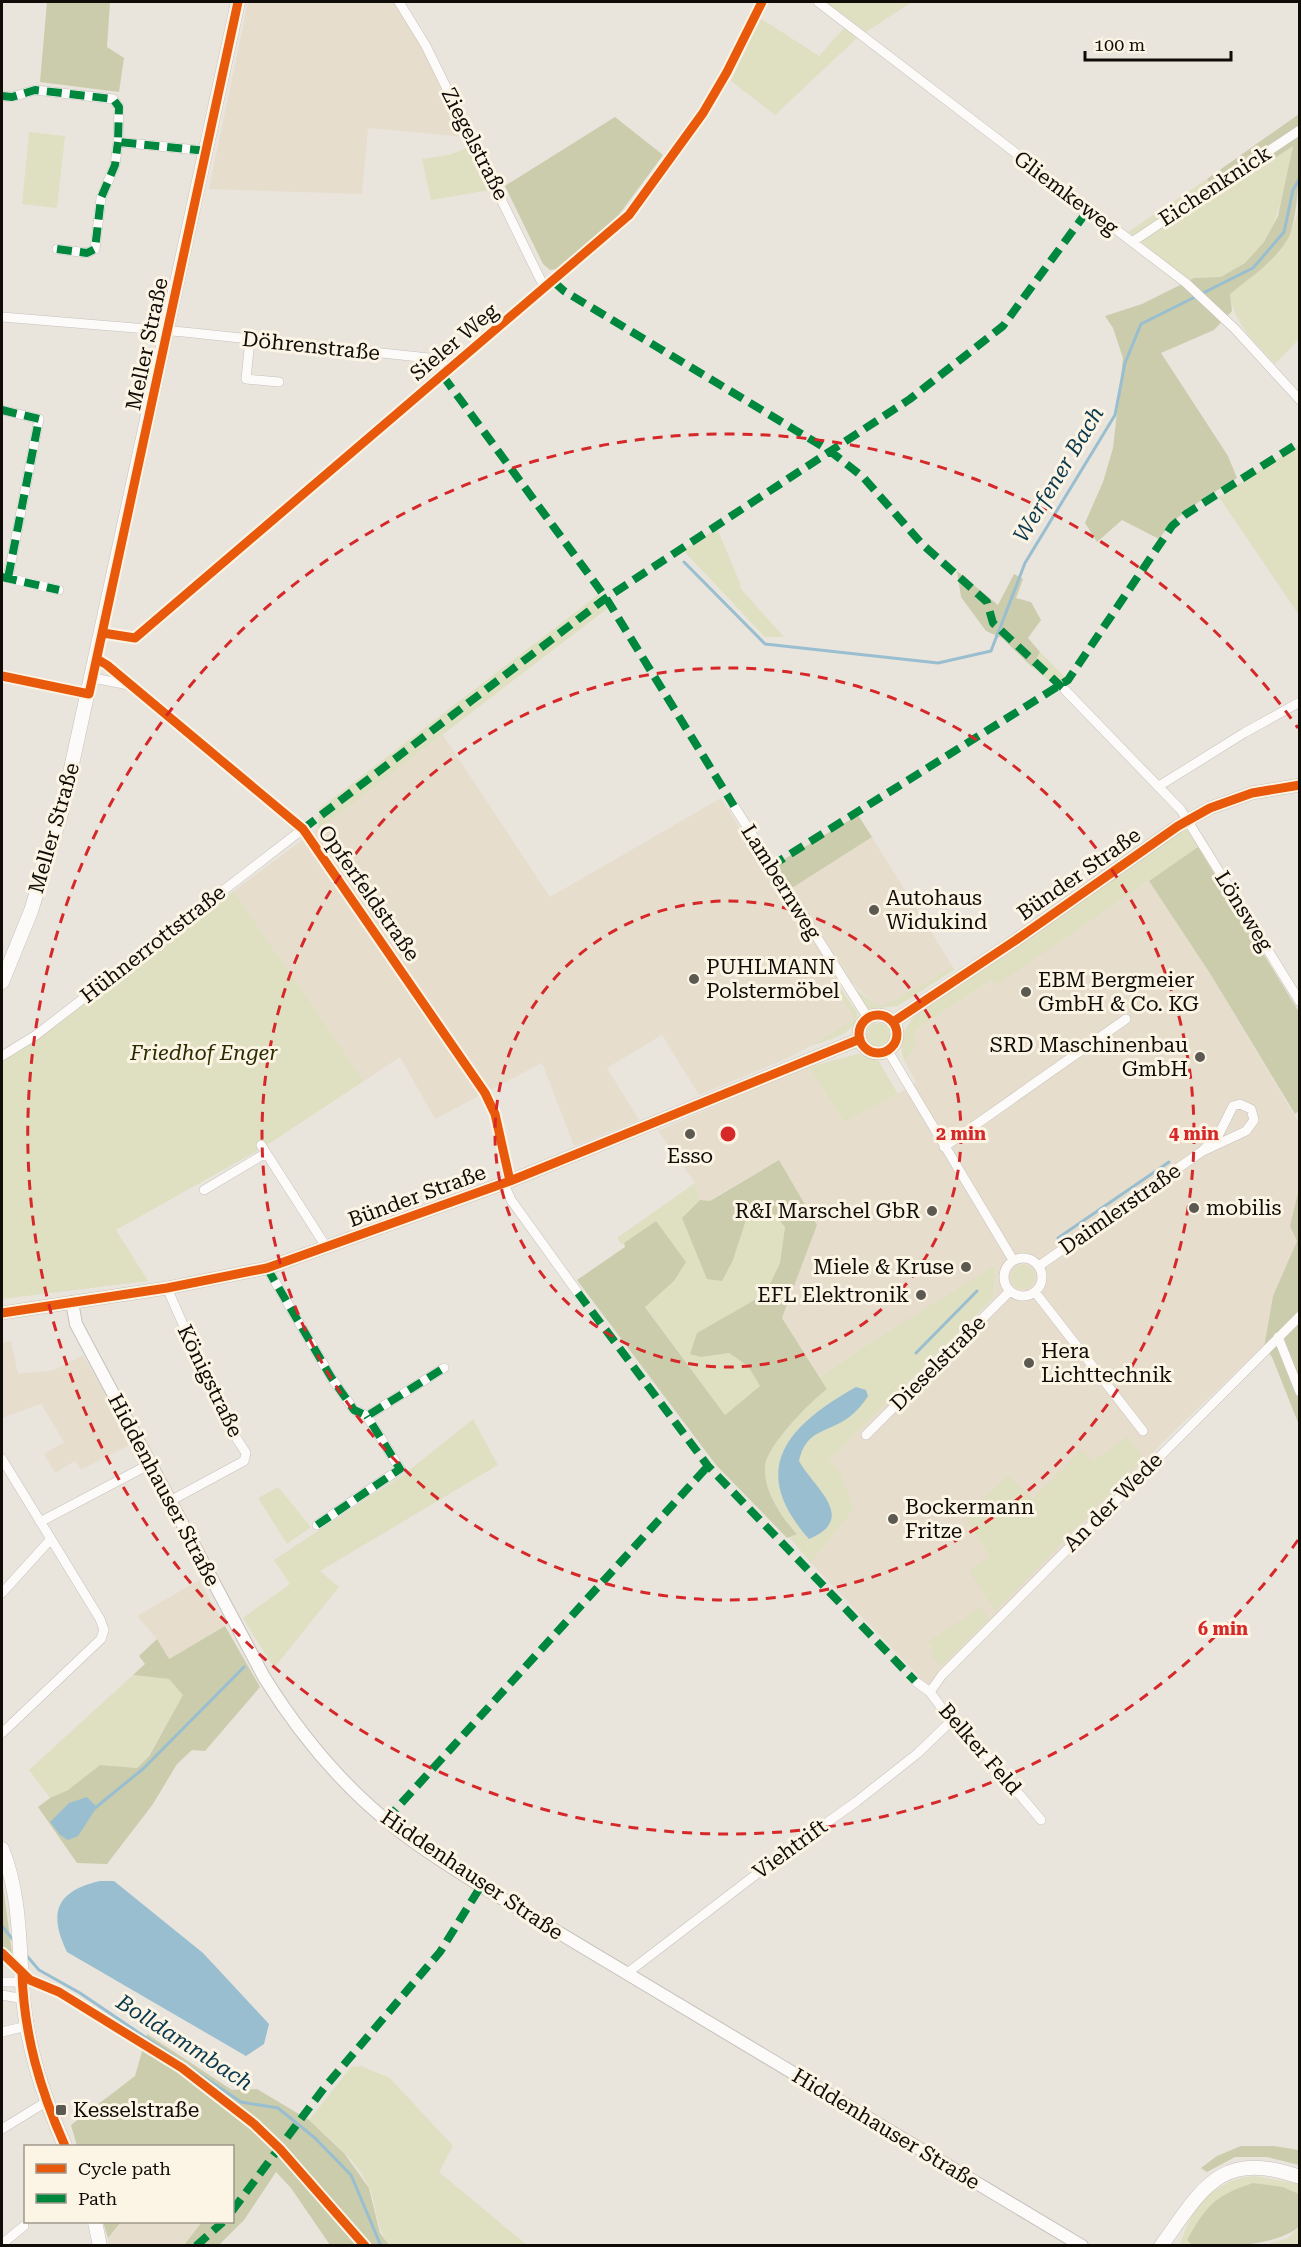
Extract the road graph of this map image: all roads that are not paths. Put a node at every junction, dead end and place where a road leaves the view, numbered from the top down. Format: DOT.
graph roads {
  1 [pos="238,2"];
  2 [pos="399,2"];
  3 [pos="762,2"];
  4 [pos="818,2"];
  5 [pos="2,96"];
  6 [pos="1299,130"];
  7 [pos="118,142"];
  8 [pos="207,151"];
  9 [pos="1132,243"];
  10 [pos="57,249"];
  11 [pos="545,289"];
  12 [pos="2,317"];
  13 [pos="168,332"];
  14 [pos="250,340"];
  15 [pos="452,368"];
  16 [pos="279,382"];
  17 [pos="1299,400"];
  18 [pos="2,410"];
  19 [pos="5,577"];
  20 [pos="59,590"];
  21 [pos="102,633"];
  22 [pos="97,659"];
  23 [pos="2,676"];
  24 [pos="93,678"];
  25 [pos="132,686"];
  26 [pos="1065,690"];
  27 [pos="89,694"];
  28 [pos="1299,702"];
  29 [pos="1299,785"];
  30 [pos="1159,786"];
  31 [pos="734,806"];
  32 [pos="1188,821"];
  33 [pos="303,830"];
  34 [pos="5,966"];
  35 [pos="2,982"];
  36 [pos="1299,1002"];
  37 [pos="868,1018"];
  38 [pos="1126,1019"];
  39 [pos="893,1022"];
  40 [pos="860,1039"];
  41 [pos="888,1051"];
  42 [pos="2,1056"];
  43 [pos="944,1147"];
  44 [pos="1201,1152"];
  45 [pos="507,1182"];
  46 [pos="204,1190"];
  47 [pos="327,1248"];
  48 [pos="1013,1260"];
  49 [pos="1039,1266"];
  50 [pos="267,1268"];
  51 [pos="167,1288"];
  52 [pos="1010,1291"];
  53 [pos="1035,1292"];
  54 [pos="578,1293"];
  55 [pos="72,1302"];
  56 [pos="2,1313"];
  57 [pos="1299,1316"];
  58 [pos="1278,1337"];
  59 [pos="444,1368"];
  60 [pos="1299,1392"];
  61 [pos="367,1416"];
  62 [pos="1143,1431"];
  63 [pos="866,1435"];
  64 [pos="2,1459"];
  65 [pos="150,1464"];
  66 [pos="170,1501"];
  67 [pos="40,1522"];
  68 [pos="317,1525"];
  69 [pos="50,1540"];
  70 [pos="2,1593"];
  71 [pos="915,1682"];
  72 [pos="930,1692"];
  73 [pos="951,1721"];
  74 [pos="2,1733"];
  75 [pos="1041,1820"];
  76 [pos="2,1849"];
  77 [pos="626,1974"];
  78 [pos="22,1977"];
  79 [pos="2,1982"];
  80 [pos="2,1995"];
  81 [pos="24,1999"];
  82 [pos="27,2026"];
  83 [pos="2,2032"];
  84 [pos="46,2102"];
  85 [pos="2,2129"];
  86 [pos="65,2145"];
  87 [pos="1298,2176"];
  88 [pos="1188,2210"];
  89 [pos="95,2223"];
  90 [pos="24,2226"];
  91 [pos="2,2244"];
  92 [pos="1079,2245"];
  93 [pos="100,2246"];
  94 [pos="1161,2246"];
  95 [pos="1173,2246"];
  1 -- 8 [label="main road, Meller Straße"];
  2 -- 11 [label="street, Ziegelstraße"];
  3 -- 11 [label="street, Sieler Weg"];
  4 -- 9 [label="street, Gliemkeweg"];
  5 -- 7 [label="street"];
  6 -- 9 [label="street, Eichenknick"];
  7 -- 8 [label="street"];
  7 -- 10 [label="street"];
  8 -- 13 [label="main road, Meller Straße"];
  9 -- 17 [label="street, Gliemkeweg"];
  11 -- 15 [label="street, Sieler Weg"];
  12 -- 13 [label="street, Döhrenstraße"];
  13 -- 14 [label="street, Döhrenstraße"];
  13 -- 21 [label="main road, Meller Straße"];
  14 -- 15 [label="street, Döhrenstraße"];
  14 -- 16 [label="street"];
  15 -- 21 [label="street, Sieler Weg"];
  18 -- 19 [label="street"];
  19 -- 20 [label="street"];
  21 -- 22 [label="main road, Meller Straße"];
  22 -- 24 [label="main road, Meller Straße"];
  22 -- 25 [label="street, Opferfeldstraße"];
  23 -- 27 [label="street"];
  24 -- 25 [label="street, Opferfeldstraße"];
  24 -- 27 [label="main road, Meller Straße"];
  25 -- 33 [label="street, Opferfeldstraße"];
  26 -- 30 [label="street, Lönsweg"];
  27 -- 34 [label="main road, Meller Straße"];
  28 -- 30 [label="street"];
  29 -- 32 [label="street, Bünder Straße"];
  30 -- 32 [label="street, Lönsweg"];
  31 -- 37 [label="street, Lambernweg"];
  32 -- 36 [label="street, Lönsweg"];
  32 -- 39 [label="street, Bünder Straße"];
  33 -- 42 [label="street, Hühnerrottstraße"];
  33 -- 45 [label="street, Opferfeldstraße"];
  34 -- 35 [label="main road, Meller Straße"];
  37 -- 39 [label="street"];
  37 -- 40 [label="street"];
  38 -- 43 [label="street"];
  39 -- 41 [label="street"];
  40 -- 41 [label="street"];
  40 -- 45 [label="street, Bünder Straße"];
  41 -- 43 [label="street"];
  43 -- 48 [label="street"];
  44 -- 44 [label="street, Daimlerstraße"];
  44 -- 49 [label="street, Daimlerstraße"];
  45 -- 47 [label="street, Bünder Straße"];
  45 -- 54 [label="street"];
  46 -- 47 [label="street"];
  47 -- 50 [label="street, Bünder Straße"];
  48 -- 49 [label="street"];
  48 -- 52 [label="street"];
  49 -- 53 [label="street"];
  50 -- 51 [label="street, Bünder Straße"];
  50 -- 61 [label="street"];
  51 -- 55 [label="street, Bünder Straße"];
  51 -- 66 [label="street, Königstraße"];
  52 -- 53 [label="street"];
  52 -- 63 [label="street, Dieselstraße"];
  53 -- 62 [label="street"];
  55 -- 56 [label="street, Bünder Straße"];
  55 -- 65 [label="street, Hiddenhauser Straße"];
  57 -- 58 [label="street, An der Wede"];
  58 -- 60 [label="street"];
  58 -- 72 [label="street, An der Wede"];
  59 -- 61 [label="street"];
  61 -- 68 [label="street"];
  64 -- 67 [label="street"];
  65 -- 66 [label="street, Hiddenhauser Straße"];
  65 -- 67 [label="street"];
  66 -- 77 [label="street, Hiddenhauser Straße"];
  67 -- 69 [label="street"];
  69 -- 70 [label="street"];
  69 -- 74 [label="street"];
  71 -- 72 [label="street, Belker Feld"];
  72 -- 73 [label="street, Belker Feld"];
  73 -- 75 [label="street, Belker Feld"];
  73 -- 77 [label="street, Viehtrift"];
  76 -- 78 [label="main road"];
  77 -- 92 [label="street, Hiddenhauser Straße"];
  78 -- 79 [label="street"];
  78 -- 81 [label="main road"];
  80 -- 81 [label="street"];
  81 -- 82 [label="main road"];
  82 -- 83 [label="street"];
  82 -- 84 [label="main road"];
  84 -- 85 [label="street"];
  84 -- 86 [label="main road"];
  87 -- 88 [label="main road"];
  88 -- 94 [label="main road"];
  88 -- 95 [label="main road"];
  89 -- 93 [label="main road"];
  90 -- 91 [label="street"];
}
